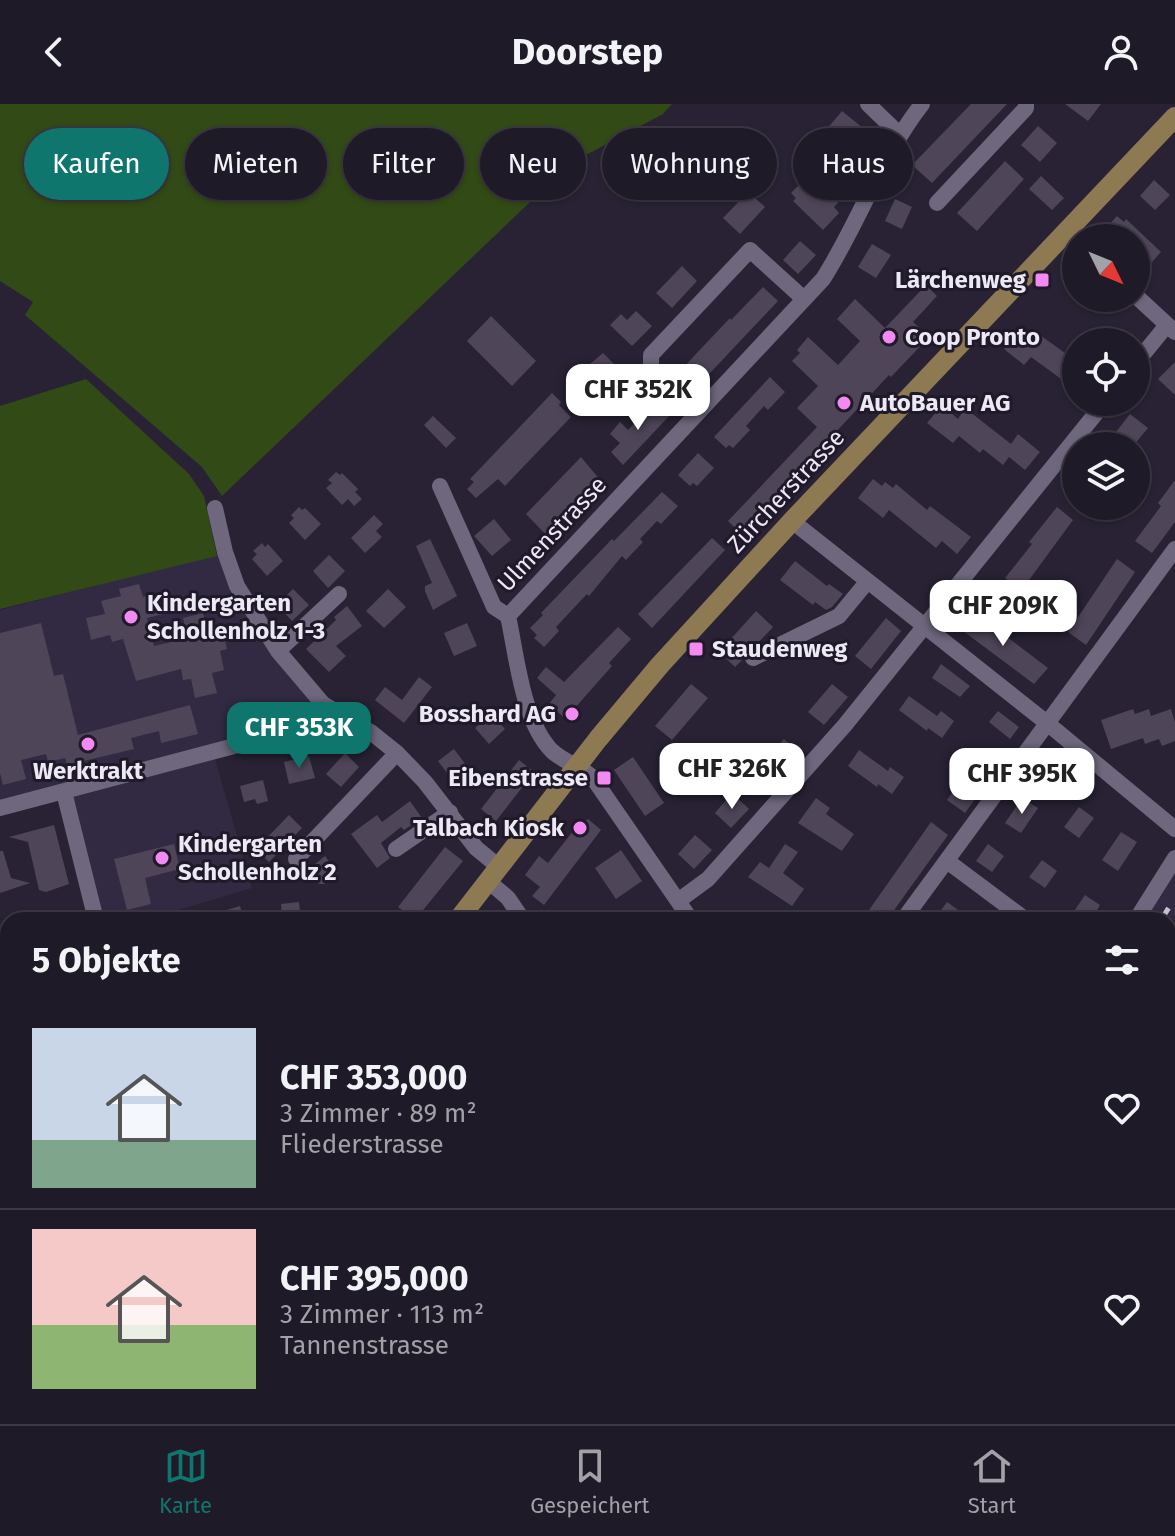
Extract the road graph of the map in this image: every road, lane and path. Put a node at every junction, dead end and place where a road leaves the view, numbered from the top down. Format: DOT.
graph roads {
  1 [pos="868,104"];
  2 [pos="922,104"];
  3 [pos="1026,104"];
  4 [pos="1175,117"];
  5 [pos="893,128"];
  6 [pos="904,128"];
  7 [pos="865,200"];
  8 [pos="937,203"];
  9 [pos="1082,224"];
  10 [pos="1062,246"];
  11 [pos="804,299"];
  12 [pos="1150,309"];
  13 [pos="1171,328"];
  14 [pos="1150,349"];
  15 [pos="696,413"];
  16 [pos="1094,416"];
  17 [pos="440,486"];
  18 [pos="215,508"];
  19 [pos="792,521"];
  20 [pos="1175,549"];
  21 [pos="867,582"];
  22 [pos="339,594"];
  23 [pos="508,616"];
  24 [pos="925,627"];
  25 [pos="278,651"];
  26 [pos="753,658"];
  27 [pos="323,704"];
  28 [pos="1047,723"];
  29 [pos="397,753"];
  30 [pos="575,768"];
  31 [pos="64,792"];
  32 [pos="0,808"];
  33 [pos="450,812"];
  34 [pos="1175,829"];
  35 [pos="396,849"];
  36 [pos="1175,858"];
  37 [pos="296,859"];
  38 [pos="947,861"];
  39 [pos="493,874"];
  40 [pos="678,901"];
  41 [pos="94,912"];
  42 [pos="464,912"];
  43 [pos="518,912"];
  44 [pos="686,912"];
  45 [pos="909,912"];
  46 [pos="1015,912"];
  47 [pos="1141,912"];
  1 -- 5 [label="street"];
  2 -- 6 [label="street, Ulmenstrasse"];
  3 -- 8 [label="street"];
  4 -- 9 [label="main road, Zürcherstrasse"];
  7 -- 11 [label="street, Ulmenstrasse"];
  10 -- 19 [label="main road, Zürcherstrasse"];
  11 -- 15 [label="street, Ulmenstrasse"];
  11 -- 15 [label="street"];
  12 -- 13 [label="street"];
  13 -- 14 [label="street"];
  15 -- 23 [label="street, Ulmenstrasse"];
  16 -- 24 [label="street"];
  17 -- 23 [label="street, Ulmenstrasse"];
  18 -- 25 [label="street"];
  19 -- 21 [label="street"];
  19 -- 30 [label="main road, Zürcherstrasse"];
  20 -- 28 [label="street"];
  21 -- 24 [label="street"];
  21 -- 26 [label="street"];
  22 -- 25 [label="street"];
  23 -- 30 [label="street, Ulmenstrasse"];
  24 -- 28 [label="street"];
  24 -- 40 [label="street"];
  25 -- 27 [label="street"];
  27 -- 29 [label="street"];
  27 -- 31 [label="street"];
  28 -- 34 [label="street"];
  28 -- 38 [label="street"];
  29 -- 33 [label="street"];
  29 -- 37 [label="street"];
  30 -- 39 [label="main road, Zürcherstrasse"];
  30 -- 40 [label="street, Ulmenstrasse"];
  31 -- 32 [label="street"];
  31 -- 41 [label="street"];
  33 -- 35 [label="street"];
  33 -- 39 [label="street"];
  36 -- 47 [label="street"];
  38 -- 45 [label="street"];
  38 -- 46 [label="street"];
  39 -- 42 [label="main road, Zürcherstrasse"];
  39 -- 43 [label="street"];
  40 -- 44 [label="street, Ulmenstrasse"];
}
